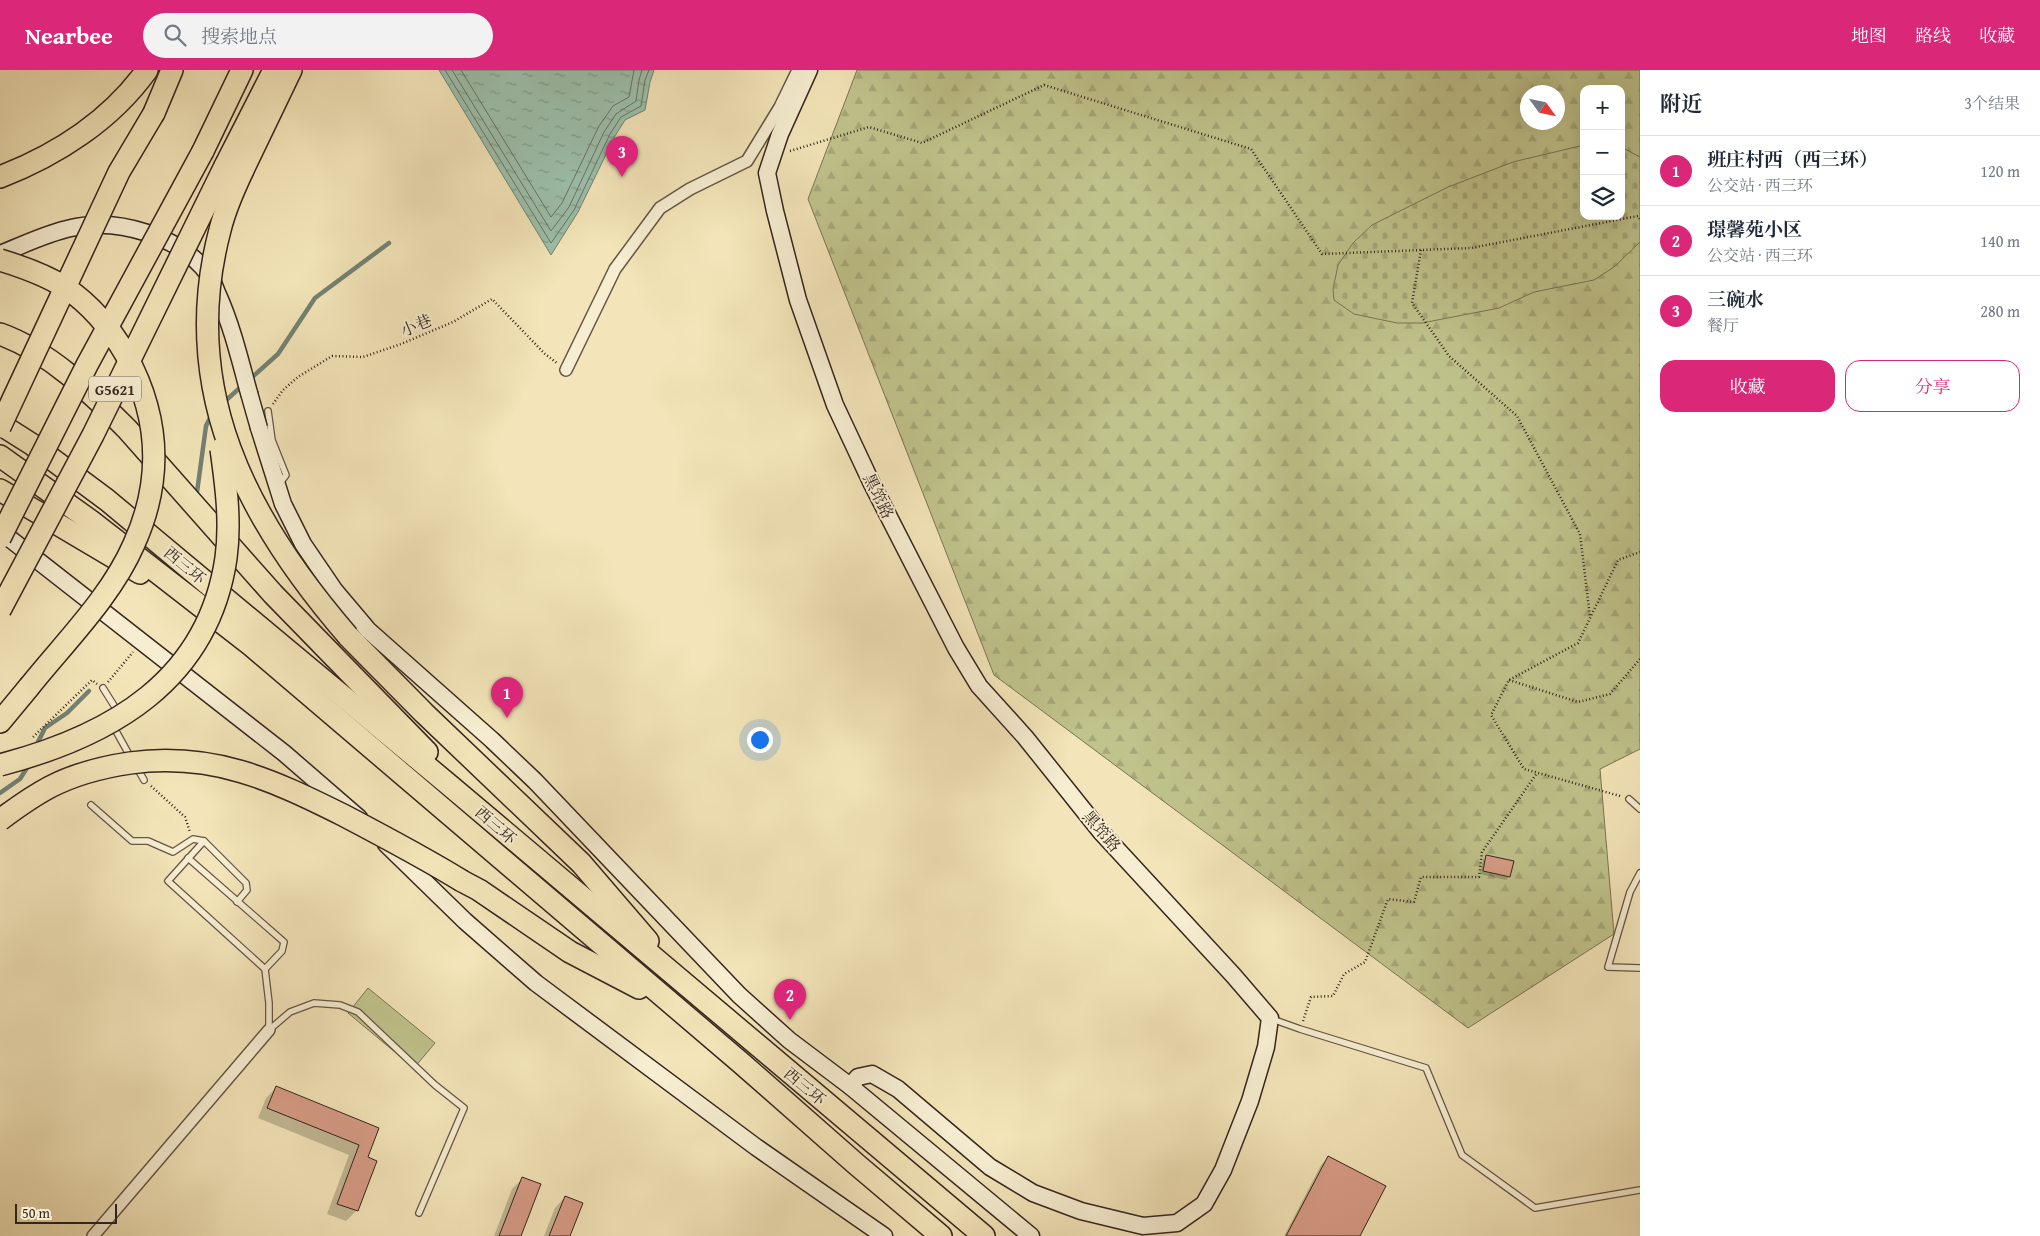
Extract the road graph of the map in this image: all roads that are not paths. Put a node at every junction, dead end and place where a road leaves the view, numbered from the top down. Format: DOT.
graph roads {
  1 [pos="147,70"];
  2 [pos="172,70"];
  3 [pos="242,70"];
  4 [pos="274,70"];
  5 [pos="291,70"];
  6 [pos="798,70"];
  7 [pos="809,70"];
  8 [pos="234,168"];
  9 [pos="0,177"];
  10 [pos="0,254"];
  11 [pos="0,260"];
  12 [pos="0,334"];
  13 [pos="566,370"];
  14 [pos="214,399"];
  15 [pos="268,411"];
  16 [pos="0,426"];
  17 [pos="0,456"];
  18 [pos="277,488"];
  19 [pos="0,490"];
  20 [pos="0,531"];
  21 [pos="0,538"];
  22 [pos="0,610"];
  23 [pos="224,624"];
  24 [pos="103,688"];
  25 [pos="0,722"];
  26 [pos="0,764"];
  27 [pos="144,780"];
  28 [pos="1628,799"];
  29 [pos="91,805"];
  30 [pos="1640,809"];
  31 [pos="0,820"];
  32 [pos="500,828"];
  33 [pos="204,841"];
  34 [pos="188,858"];
  35 [pos="1640,873"];
  36 [pos="237,902"];
  37 [pos="1640,968"];
  38 [pos="265,969"];
  39 [pos="691,990"];
  40 [pos="675,1007"];
  41 [pos="1270,1018"];
  42 [pos="269,1030"];
  43 [pos="850,1086"];
  44 [pos="1640,1190"];
  45 [pos="418,1213"];
  46 [pos="93,1236"];
  47 [pos="884,1236"];
  48 [pos="941,1236"];
  49 [pos="984,1236"];
  50 [pos="1031,1236"];
  1 -- 9 [label="highway"];
  2 -- 16 [label="highway, bridge"];
  3 -- 21 [label="highway, G5621, bridge"];
  4 -- 8 [label="highway, G5621"];
  5 -- 8 [label="highway"];
  6 -- 13 [label="street"];
  7 -- 41 [label="main road, 黑筇路"];
  8 -- 14 [label="highway, bridge"];
  8 -- 22 [label="highway, G5621, bridge"];
  10 -- 18 [label="main road, bridge"];
  11 -- 25 [label="highway, bridge"];
  12 -- 32 [label="highway"];
  14 -- 26 [label="highway, bridge"];
  14 -- 39 [label="highway, bridge"];
  15 -- 18 [label="lane"];
  16 -- 32 [label="highway, 西三环"];
  17 -- 23 [label="highway, 西三环"];
  18 -- 43 [label="main road"];
  19 -- 23 [label="highway"];
  20 -- 47 [label="main road"];
  23 -- 40 [label="highway, 西三环"];
  24 -- 27 [label="lane"];
  28 -- 30 [label="lane"];
  29 -- 33 [label="lane"];
  31 -- 40 [label="highway, bridge"];
  32 -- 39 [label="highway, 西三环"];
  33 -- 34 [label="lane"];
  33 -- 36 [label="lane"];
  34 -- 36 [label="lane"];
  34 -- 38 [label="lane"];
  35 -- 37 [label="lane"];
  36 -- 38 [label="lane"];
  38 -- 42 [label="lane"];
  39 -- 49 [label="highway, 西三环"];
  40 -- 48 [label="highway, 西三环"];
  41 -- 43 [label="main road"];
  41 -- 44 [label="lane"];
  42 -- 45 [label="lane"];
  42 -- 46 [label="street"];
  43 -- 50 [label="main road"];
}
